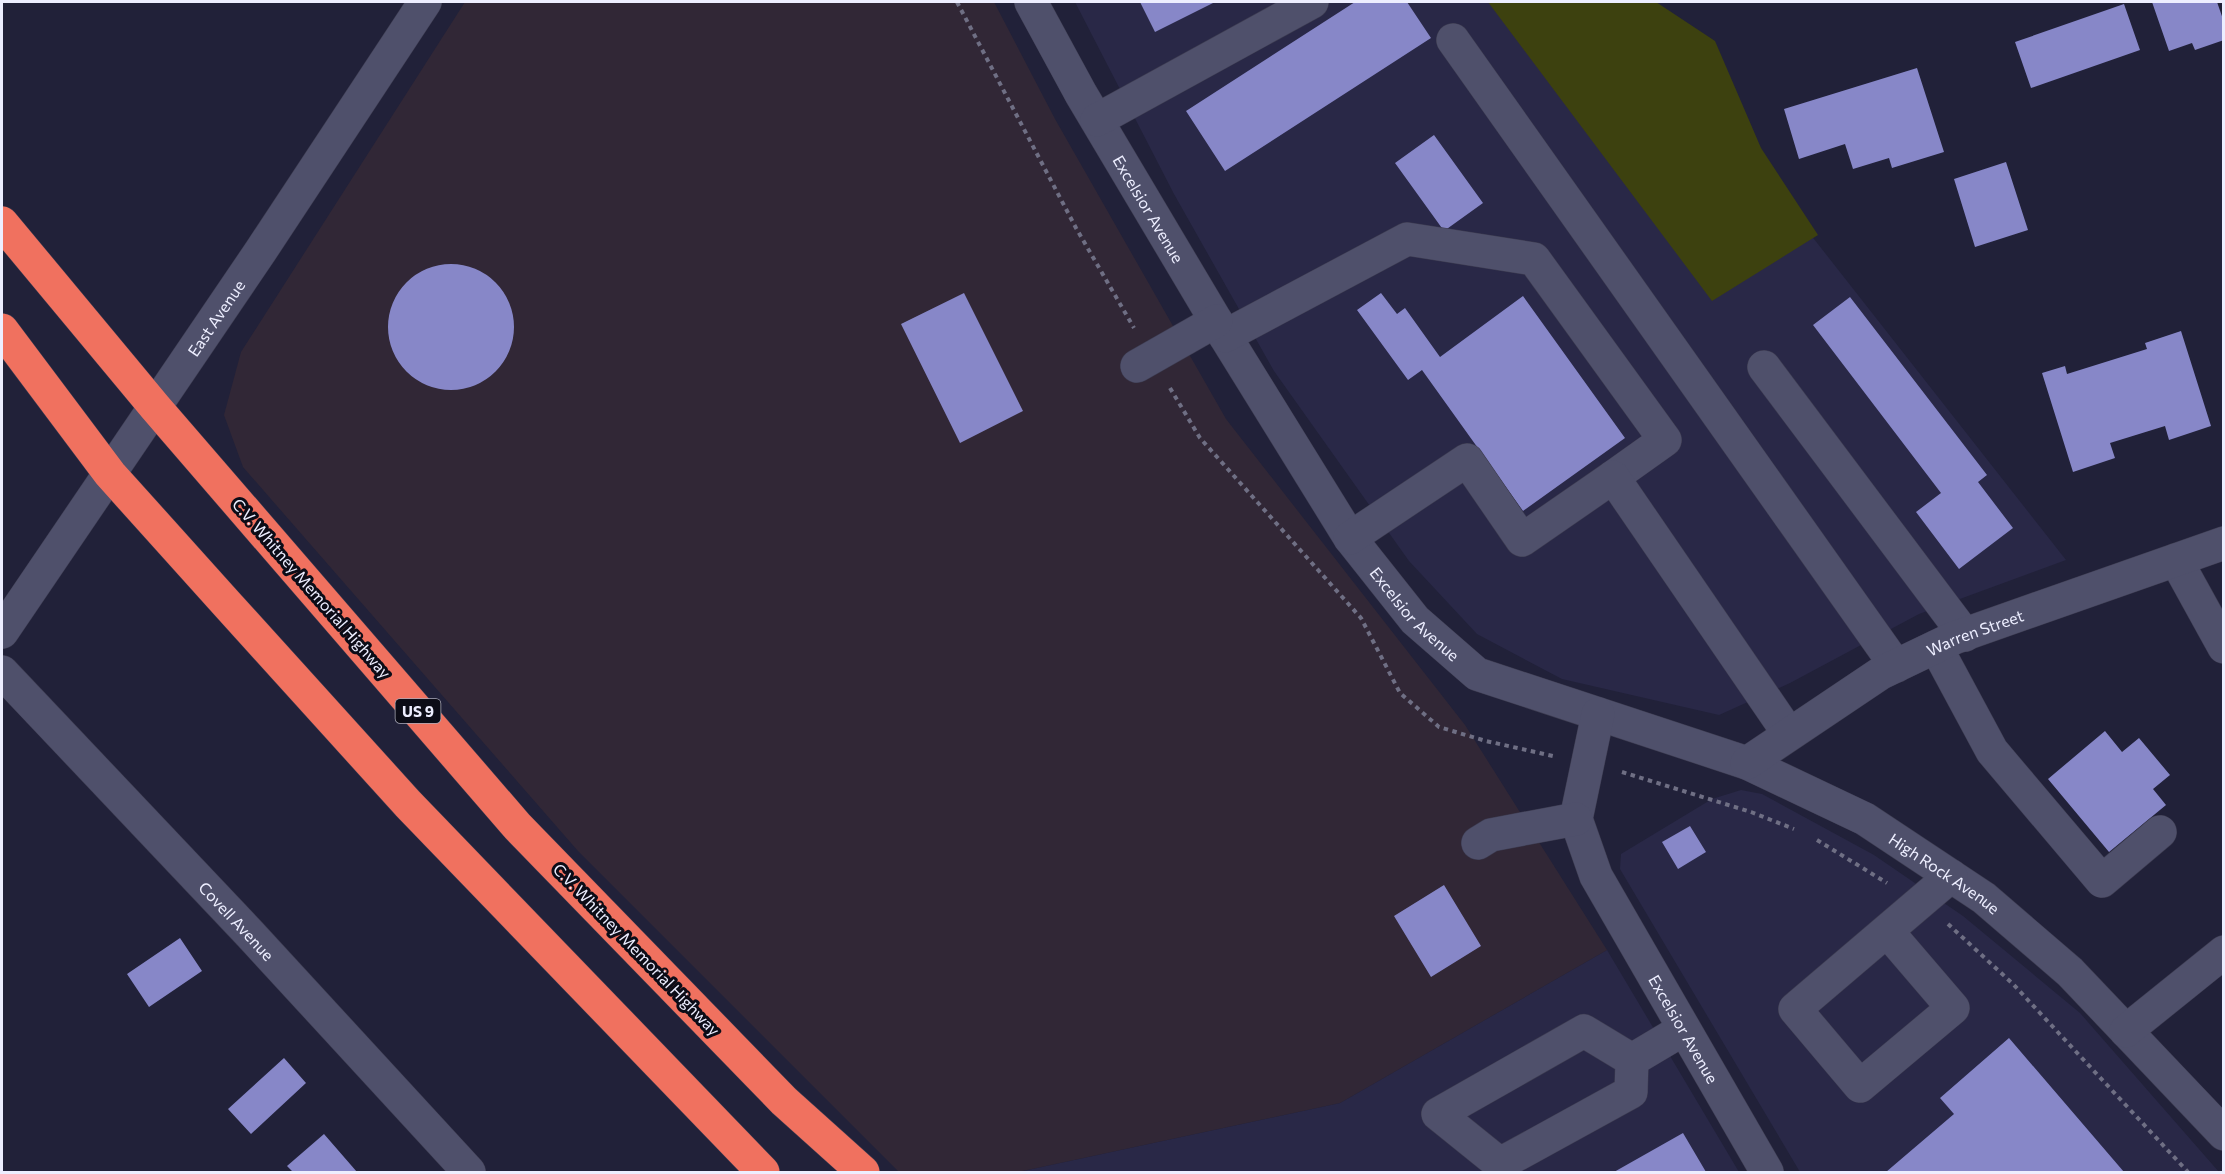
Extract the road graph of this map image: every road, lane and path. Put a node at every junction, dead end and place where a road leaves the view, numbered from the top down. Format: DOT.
graph roads {
  1 [pos="424,2"];
  2 [pos="957,2"];
  3 [pos="1031,2"];
  4 [pos="1295,6"];
  5 [pos="1453,40"];
  6 [pos="1097,120"];
  7 [pos="2,222"];
  8 [pos="1220,328"];
  9 [pos="2,330"];
  10 [pos="1144,362"];
  11 [pos="1764,367"];
  12 [pos="156,407"];
  13 [pos="110,474"];
  14 [pos="1613,477"];
  15 [pos="1350,538"];
  16 [pos="2223,543"];
  17 [pos="2176,560"];
  18 [pos="2,632"];
  19 [pos="1951,641"];
  20 [pos="2223,647"];
  21 [pos="1896,666"];
  22 [pos="2,672"];
  23 [pos="1598,714"];
  24 [pos="1789,734"];
  25 [pos="1551,756"];
  26 [pos="1747,763"];
  27 [pos="1576,819"];
  28 [pos="2160,832"];
  29 [pos="1478,843"];
  30 [pos="1951,876"];
  31 [pos="1887,931"];
  32 [pos="2223,952"];
  33 [pos="1684,1029"];
  34 [pos="2126,1032"];
  35 [pos="1632,1060"];
  36 [pos="2223,1134"];
  37 [pos="469,1173"];
  38 [pos="763,1173"];
  39 [pos="863,1173"];
  40 [pos="1767,1173"];
  1 -- 12 [label="street, East Avenue"];
  2 -- 10 [label="path"];
  3 -- 6 [label="street, Excelsior Avenue"];
  4 -- 6 [label="street"];
  5 -- 21 [label="street"];
  6 -- 8 [label="street, Excelsior Avenue"];
  7 -- 12 [label="highway, C.V. Whitney Memorial Highway / US 9"];
  8 -- 10 [label="street"];
  8 -- 14 [label="street"];
  8 -- 15 [label="street, Excelsior Avenue"];
  9 -- 13 [label="highway"];
  10 -- 25 [label="path"];
  11 -- 19 [label="street"];
  12 -- 13 [label="street, East Avenue"];
  12 -- 39 [label="highway, C.V. Whitney Memorial Highway / US 9"];
  13 -- 18 [label="street, East Avenue"];
  13 -- 38 [label="highway"];
  14 -- 15 [label="street"];
  14 -- 24 [label="street"];
  15 -- 23 [label="street, Excelsior Avenue"];
  16 -- 17 [label="street, Warren Street"];
  17 -- 19 [label="street, Warren Street"];
  17 -- 20 [label="street"];
  19 -- 21 [label="street, Warren Street"];
  19 -- 28 [label="street"];
  21 -- 24 [label="street, Warren Street"];
  22 -- 37 [label="street, Covell Avenue"];
  23 -- 26 [label="street, High Rock Avenue"];
  23 -- 27 [label="street"];
  24 -- 26 [label="street, Warren Street"];
  26 -- 30 [label="street, High Rock Avenue"];
  27 -- 29 [label="street"];
  27 -- 33 [label="street, Excelsior Avenue"];
  30 -- 31 [label="street"];
  30 -- 34 [label="street, High Rock Avenue"];
  31 -- 31 [label="street"];
  32 -- 34 [label="street"];
  33 -- 35 [label="street"];
  33 -- 40 [label="street, Excelsior Avenue"];
  34 -- 36 [label="street, High Rock Avenue"];
  35 -- 35 [label="street"];
}
